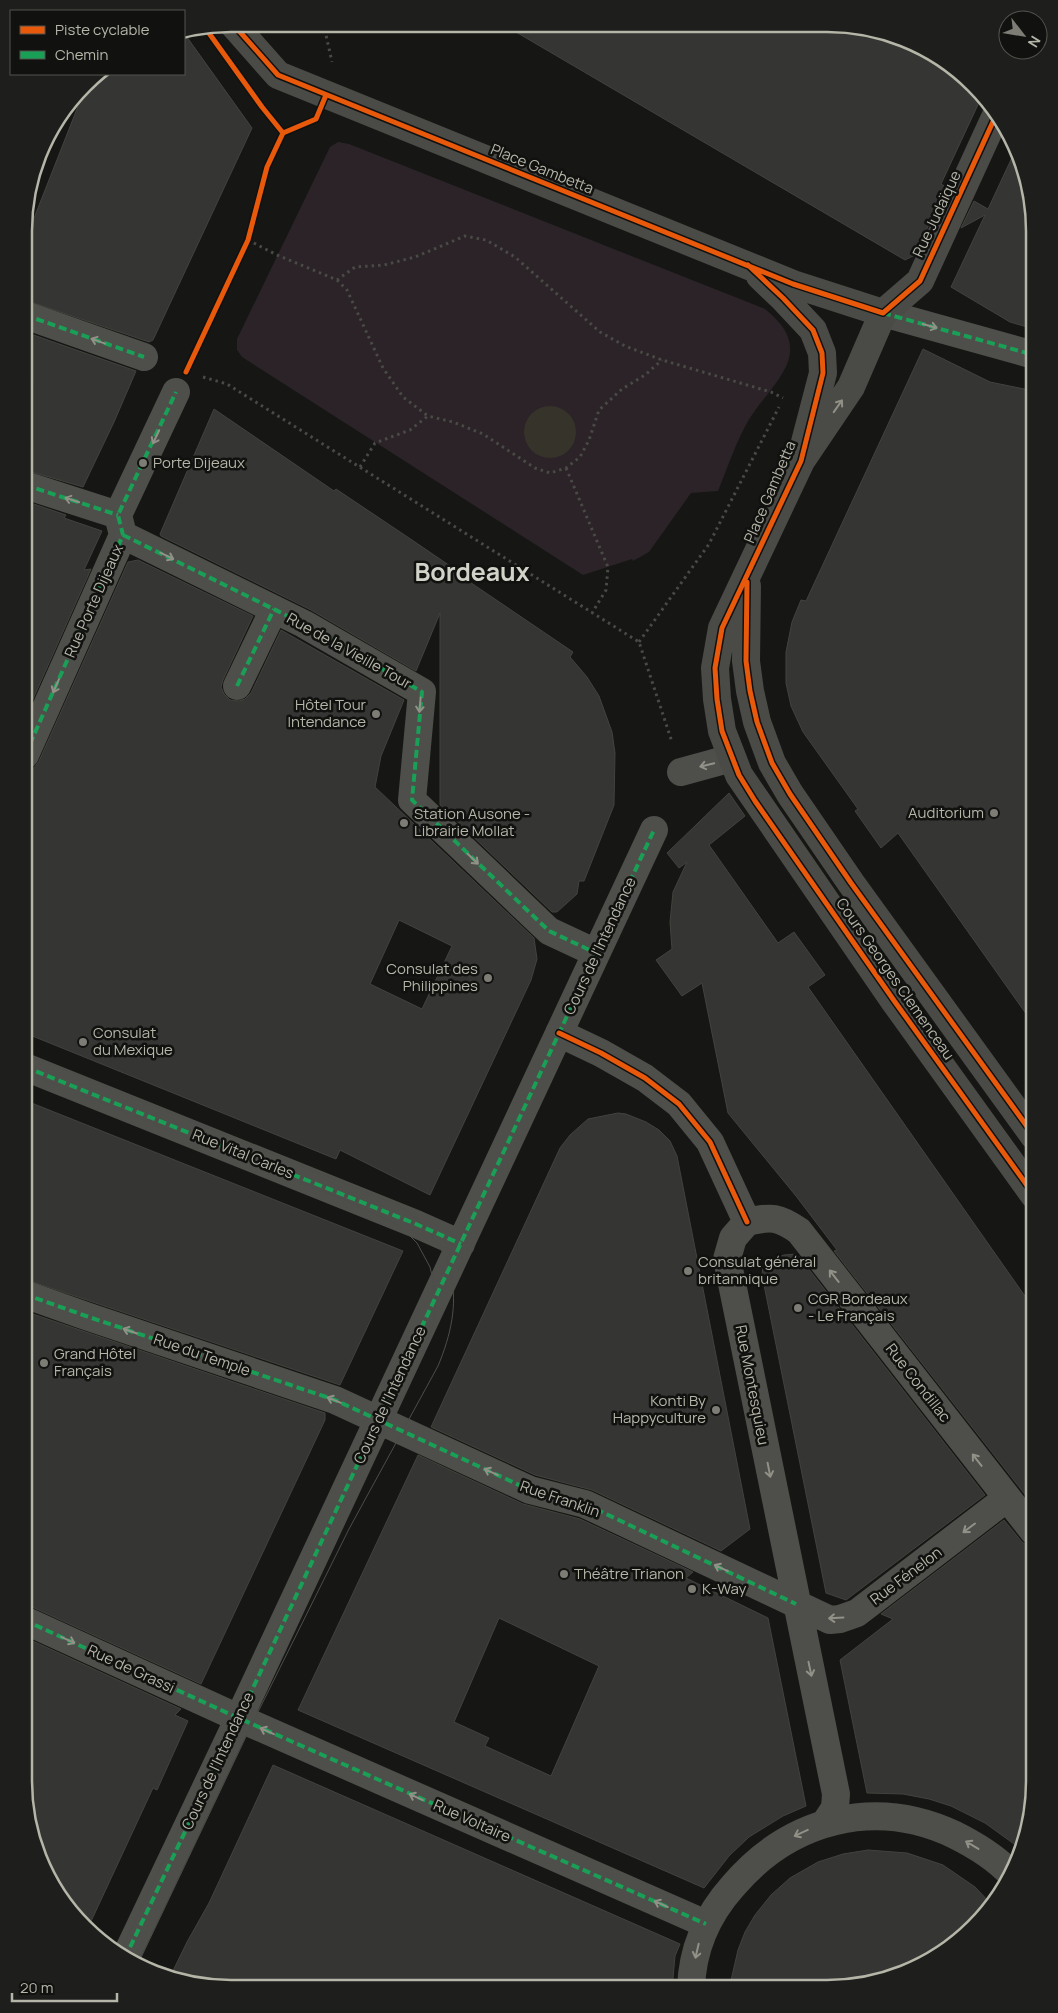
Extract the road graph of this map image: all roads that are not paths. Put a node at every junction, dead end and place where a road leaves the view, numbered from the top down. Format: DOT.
graph roads {
  1 [pos="239,32"];
  2 [pos="993,122"];
  3 [pos="748,265"];
  4 [pos="883,313"];
  5 [pos="32,317"];
  6 [pos="1026,353"];
  7 [pos="144,357"];
  8 [pos="181,382"];
  9 [pos="801,461"];
  10 [pos="32,488"];
  11 [pos="121,525"];
  12 [pos="747,577"];
  13 [pos="274,609"];
  14 [pos="237,686"];
  15 [pos="32,738"];
  16 [pos="772,763"];
  17 [pos="736,767"];
  18 [pos="681,772"];
  19 [pos="654,830"];
  20 [pos="596,953"];
  21 [pos="559,1033"];
  22 [pos="32,1069"];
  23 [pos="1026,1125"];
  24 [pos="1026,1184"];
  25 [pos="747,1222"];
  26 [pos="461,1244"];
  27 [pos="32,1297"];
  28 [pos="378,1420"];
  29 [pos="1007,1498"];
  30 [pos="1026,1522"];
  31 [pos="796,1604"];
  32 [pos="32,1624"];
  33 [pos="239,1718"];
  34 [pos="826,1823"];
  35 [pos="1005,1869"];
  36 [pos="706,1924"];
  37 [pos="128,1952"];
  38 [pos="693,1980"];
  1 -- 3 [label="main road, Place Gambetta"];
  2 -- 4 [label="main road, Rue Judaïque"];
  3 -- 4 [label="main road, Place Gambetta"];
  3 -- 9 [label="main road, Place Gambetta"];
  4 -- 6 [label="street, one-way"];
  9 -- 4 [label="main road, Place Gambetta, one-way"];
  7 -- 5 [label="street, one-way"];
  8 -- 11 [label="street, Rue Porte Dijeaux, one-way"];
  9 -- 12 [label="main road, Place Gambetta"];
  11 -- 10 [label="street, Rue de la Vieille Tour, one-way"];
  11 -- 13 [label="street, Rue de la Vieille Tour, one-way"];
  11 -- 15 [label="street, Rue Porte Dijeaux, one-way"];
  12 -- 16 [label="main road, Place Gambetta"];
  12 -- 17 [label="main road, Place Gambetta"];
  13 -- 14 [label="street"];
  13 -- 20 [label="street, Rue de la Vieille Tour, one-way"];
  16 -- 23 [label="main road, Cours Georges Clemenceau"];
  17 -- 18 [label="street, one-way"];
  17 -- 24 [label="main road, Cours Georges Clemenceau"];
  19 -- 20 [label="street, Cours de l'Intendance"];
  20 -- 21 [label="street, Cours de l'Intendance"];
  21 -- 25 [label="street"];
  21 -- 26 [label="street, Cours de l'Intendance"];
  22 -- 26 [label="street, Rue Vital Carles"];
  29 -- 25 [label="street, Rue Condillac, one-way"];
  25 -- 31 [label="street, Rue Montesquieu, one-way"];
  26 -- 28 [label="street, Cours de l'Intendance"];
  28 -- 27 [label="street, Rue du Temple, one-way"];
  31 -- 28 [label="street, Rue Franklin, one-way"];
  28 -- 33 [label="street, Cours de l'Intendance"];
  29 -- 30 [label="street, Rue Condillac"];
  29 -- 31 [label="street, Rue Fénelon, one-way"];
  31 -- 34 [label="street, Rue Montesquieu, one-way"];
  32 -- 33 [label="street, Rue de Grassi, one-way"];
  36 -- 33 [label="street, Rue Voltaire, one-way"];
  33 -- 37 [label="street, Cours de l'Intendance"];
  35 -- 34 [label="street, one-way"];
  34 -- 36 [label="street, one-way"];
  36 -- 38 [label="street, one-way"];
}
